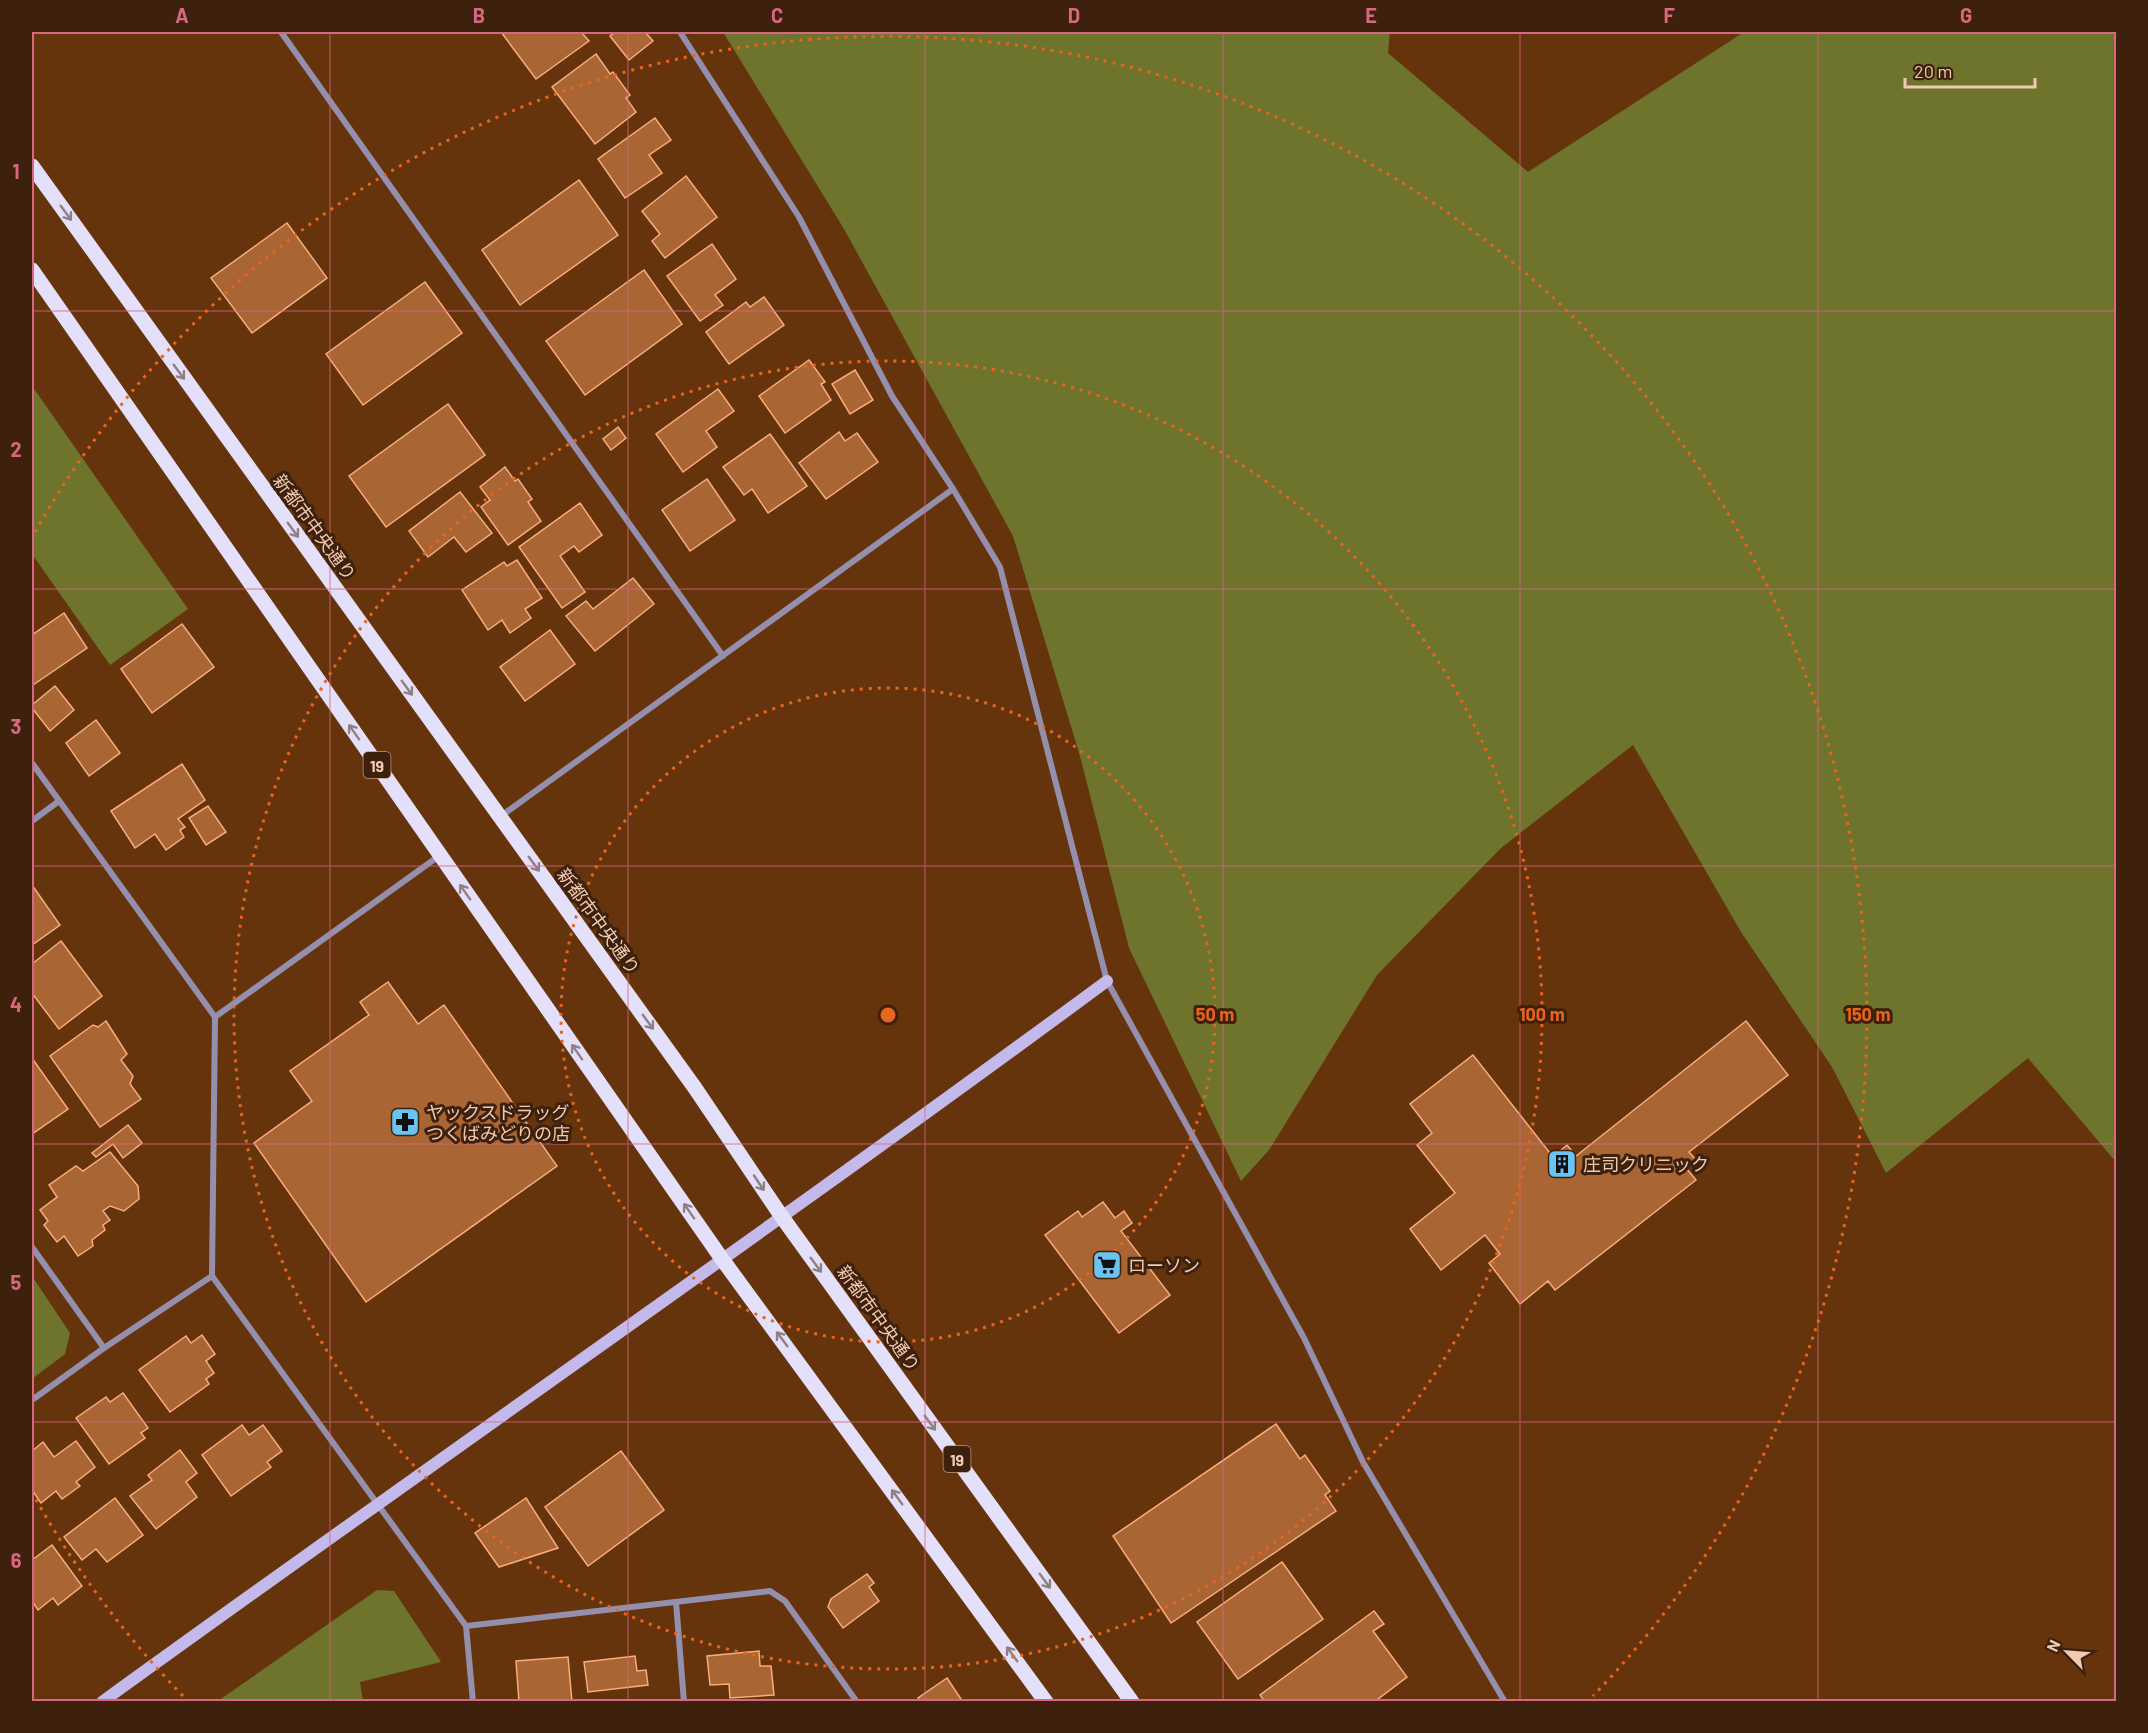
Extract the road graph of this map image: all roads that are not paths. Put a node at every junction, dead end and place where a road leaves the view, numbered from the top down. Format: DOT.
graph roads {
  1 [pos="281,32"];
  2 [pos="680,32"];
  3 [pos="32,166"];
  4 [pos="32,270"];
  5 [pos="953,489"];
  6 [pos="723,656"];
  7 [pos="32,763"];
  8 [pos="59,801"];
  9 [pos="500,816"];
  10 [pos="32,821"];
  11 [pos="440,855"];
  12 [pos="1107,981"];
  13 [pos="215,1017"];
  14 [pos="782,1217"];
  15 [pos="32,1247"];
  16 [pos="722,1259"];
  17 [pos="212,1276"];
  18 [pos="105,1348"];
  19 [pos="32,1400"];
  20 [pos="377,1503"];
  21 [pos="676,1602"];
  22 [pos="466,1626"];
  23 [pos="102,1701"];
  24 [pos="473,1701"];
  25 [pos="684,1701"];
  26 [pos="857,1701"];
  27 [pos="1046,1701"];
  28 [pos="1132,1701"];
  29 [pos="1505,1701"];
  1 -- 6 [label="street"];
  2 -- 5 [label="street"];
  3 -- 9 [label="main road, 新都市中央通り / 19, one-way"];
  11 -- 4 [label="main road, 19, one-way"];
  5 -- 6 [label="street"];
  5 -- 12 [label="street"];
  6 -- 9 [label="street"];
  7 -- 8 [label="street"];
  8 -- 10 [label="street"];
  8 -- 13 [label="street"];
  9 -- 14 [label="main road, 新都市中央通り / 19, one-way"];
  11 -- 13 [label="street"];
  16 -- 11 [label="main road, 19, one-way"];
  12 -- 14 [label="street"];
  12 -- 29 [label="street"];
  13 -- 17 [label="street"];
  14 -- 16 [label="street"];
  14 -- 28 [label="main road, 新都市中央通り / 19, one-way"];
  15 -- 18 [label="street"];
  16 -- 20 [label="street"];
  27 -- 16 [label="main road, 19, one-way"];
  17 -- 18 [label="street"];
  17 -- 20 [label="street"];
  18 -- 19 [label="street"];
  20 -- 22 [label="street"];
  20 -- 23 [label="street"];
  21 -- 22 [label="street"];
  21 -- 25 [label="street"];
  21 -- 26 [label="street"];
  22 -- 24 [label="street"];
}
